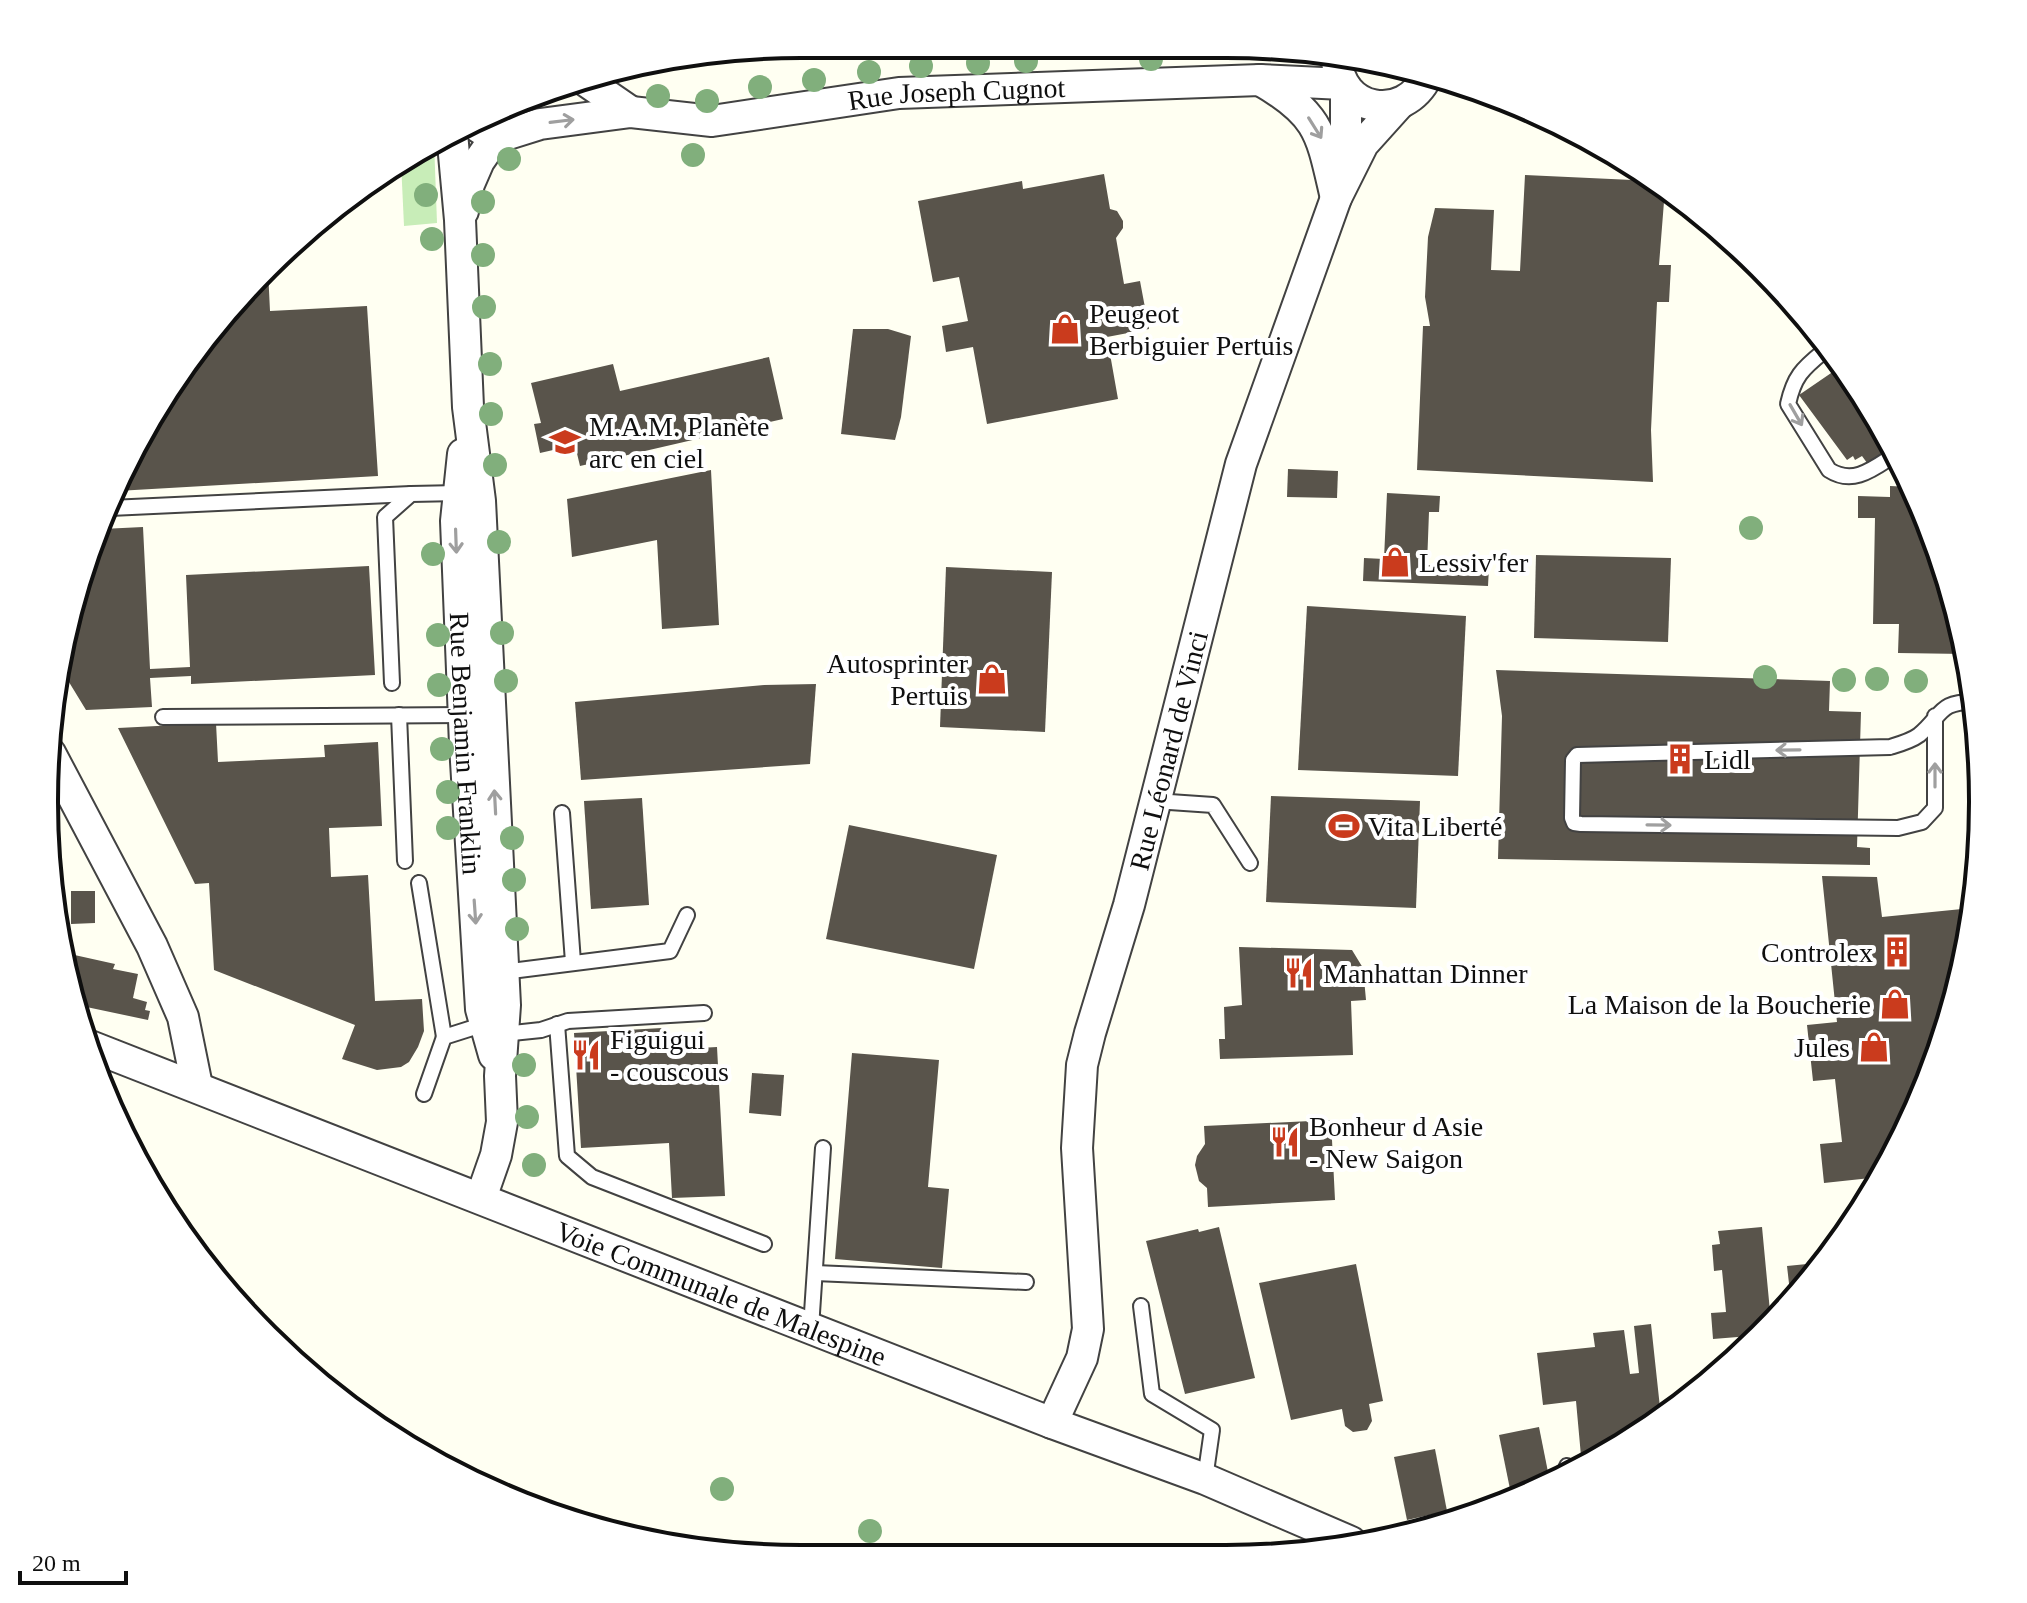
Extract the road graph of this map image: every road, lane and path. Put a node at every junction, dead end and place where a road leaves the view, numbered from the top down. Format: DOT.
graph roads {
  1 [pos="1339,72"];
  2 [pos="1272,80"];
  3 [pos="595,87"];
  4 [pos="1424,87"];
  5 [pos="631,112"];
  6 [pos="495,125"];
  7 [pos="490,127"];
  8 [pos="453,146"];
  9 [pos="1336,198"];
  10 [pos="460,220"];
  11 [pos="1819,355"];
  12 [pos="468,407"];
  13 [pos="1885,461"];
  14 [pos="459,493"];
  15 [pos="411,494"];
  16 [pos="119,508"];
  17 [pos="392,683"];
  18 [pos="1963,704"];
  19 [pos="399,715"];
  20 [pos="464,715"];
  21 [pos="1935,716"];
  22 [pos="163,717"];
  23 [pos="59,771"];
  24 [pos="1155,801"];
  25 [pos="562,813"];
  26 [pos="405,861"];
  27 [pos="1250,863"];
  28 [pos="419,883"];
  29 [pos="687,915"];
  30 [pos="573,962"];
  31 [pos="503,972"];
  32 [pos="704,1013"];
  33 [pos="557,1024"];
  34 [pos="494,1029"];
  35 [pos="444,1037"];
  36 [pos="101,1050"];
  37 [pos="197,1086"];
  38 [pos="424,1094"];
  39 [pos="823,1148"];
  40 [pos="481,1198"];
  41 [pos="764,1244"];
  42 [pos="815,1273"];
  43 [pos="1026,1282"];
  44 [pos="1141,1306"];
  45 [pos="811,1328"];
  46 [pos="1052,1423"];
  47 [pos="1205,1479"];
  48 [pos="1338,1536"];
  1 -- 2 [label="street, Rue Joseph Cugnot"];
  1 -- 4 [label="street"];
  1 -- 9 [label="street"];
  2 -- 5 [label="street, Rue Joseph Cugnot"];
  2 -- 9 [label="street, one-way"];
  3 -- 5 [label="street, Rue Joseph Cugnot"];
  4 -- 9 [label="street, Rue Léonard de Vinci"];
  6 -- 5 [label="street, Rue Joseph Cugnot, one-way"];
  7 -- 10 [label="street"];
  8 -- 10 [label="street"];
  9 -- 24 [label="street, Rue Léonard de Vinci"];
  10 -- 12 [label="street, Rue Benjamin Franklin"];
  11 -- 13 [label="lane, one-way"];
  12 -- 14 [label="street, Rue Benjamin Franklin"];
  31 -- 12 [label="street, Rue Benjamin Franklin, one-way"];
  14 -- 15 [label="lane"];
  14 -- 20 [label="street, Rue Benjamin Franklin, one-way"];
  15 -- 16 [label="lane"];
  15 -- 17 [label="lane"];
  18 -- 21 [label="lane"];
  19 -- 20 [label="lane"];
  19 -- 22 [label="lane"];
  19 -- 26 [label="lane"];
  20 -- 34 [label="street, Rue Benjamin Franklin, one-way"];
  21 -- 21 [label="lane, one-way"];
  23 -- 37 [label="street"];
  24 -- 27 [label="lane"];
  24 -- 46 [label="street, Rue Léonard de Vinci"];
  25 -- 30 [label="lane"];
  28 -- 35 [label="lane"];
  29 -- 30 [label="lane"];
  30 -- 31 [label="lane"];
  31 -- 34 [label="street, Rue Benjamin Franklin"];
  32 -- 33 [label="lane"];
  33 -- 34 [label="lane"];
  33 -- 41 [label="lane"];
  34 -- 35 [label="lane"];
  34 -- 40 [label="street, Rue Benjamin Franklin"];
  35 -- 38 [label="lane"];
  36 -- 37 [label="street, Voie Communale de Malespine"];
  37 -- 40 [label="street, Voie Communale de Malespine"];
  39 -- 42 [label="lane"];
  40 -- 45 [label="street, Voie Communale de Malespine"];
  42 -- 43 [label="lane"];
  42 -- 45 [label="lane"];
  44 -- 47 [label="lane"];
  45 -- 46 [label="street, Voie Communale de Malespine"];
  46 -- 47 [label="street, Voie Communale de Malespine"];
  47 -- 48 [label="street, Voie Communale de Malespine"];
}
